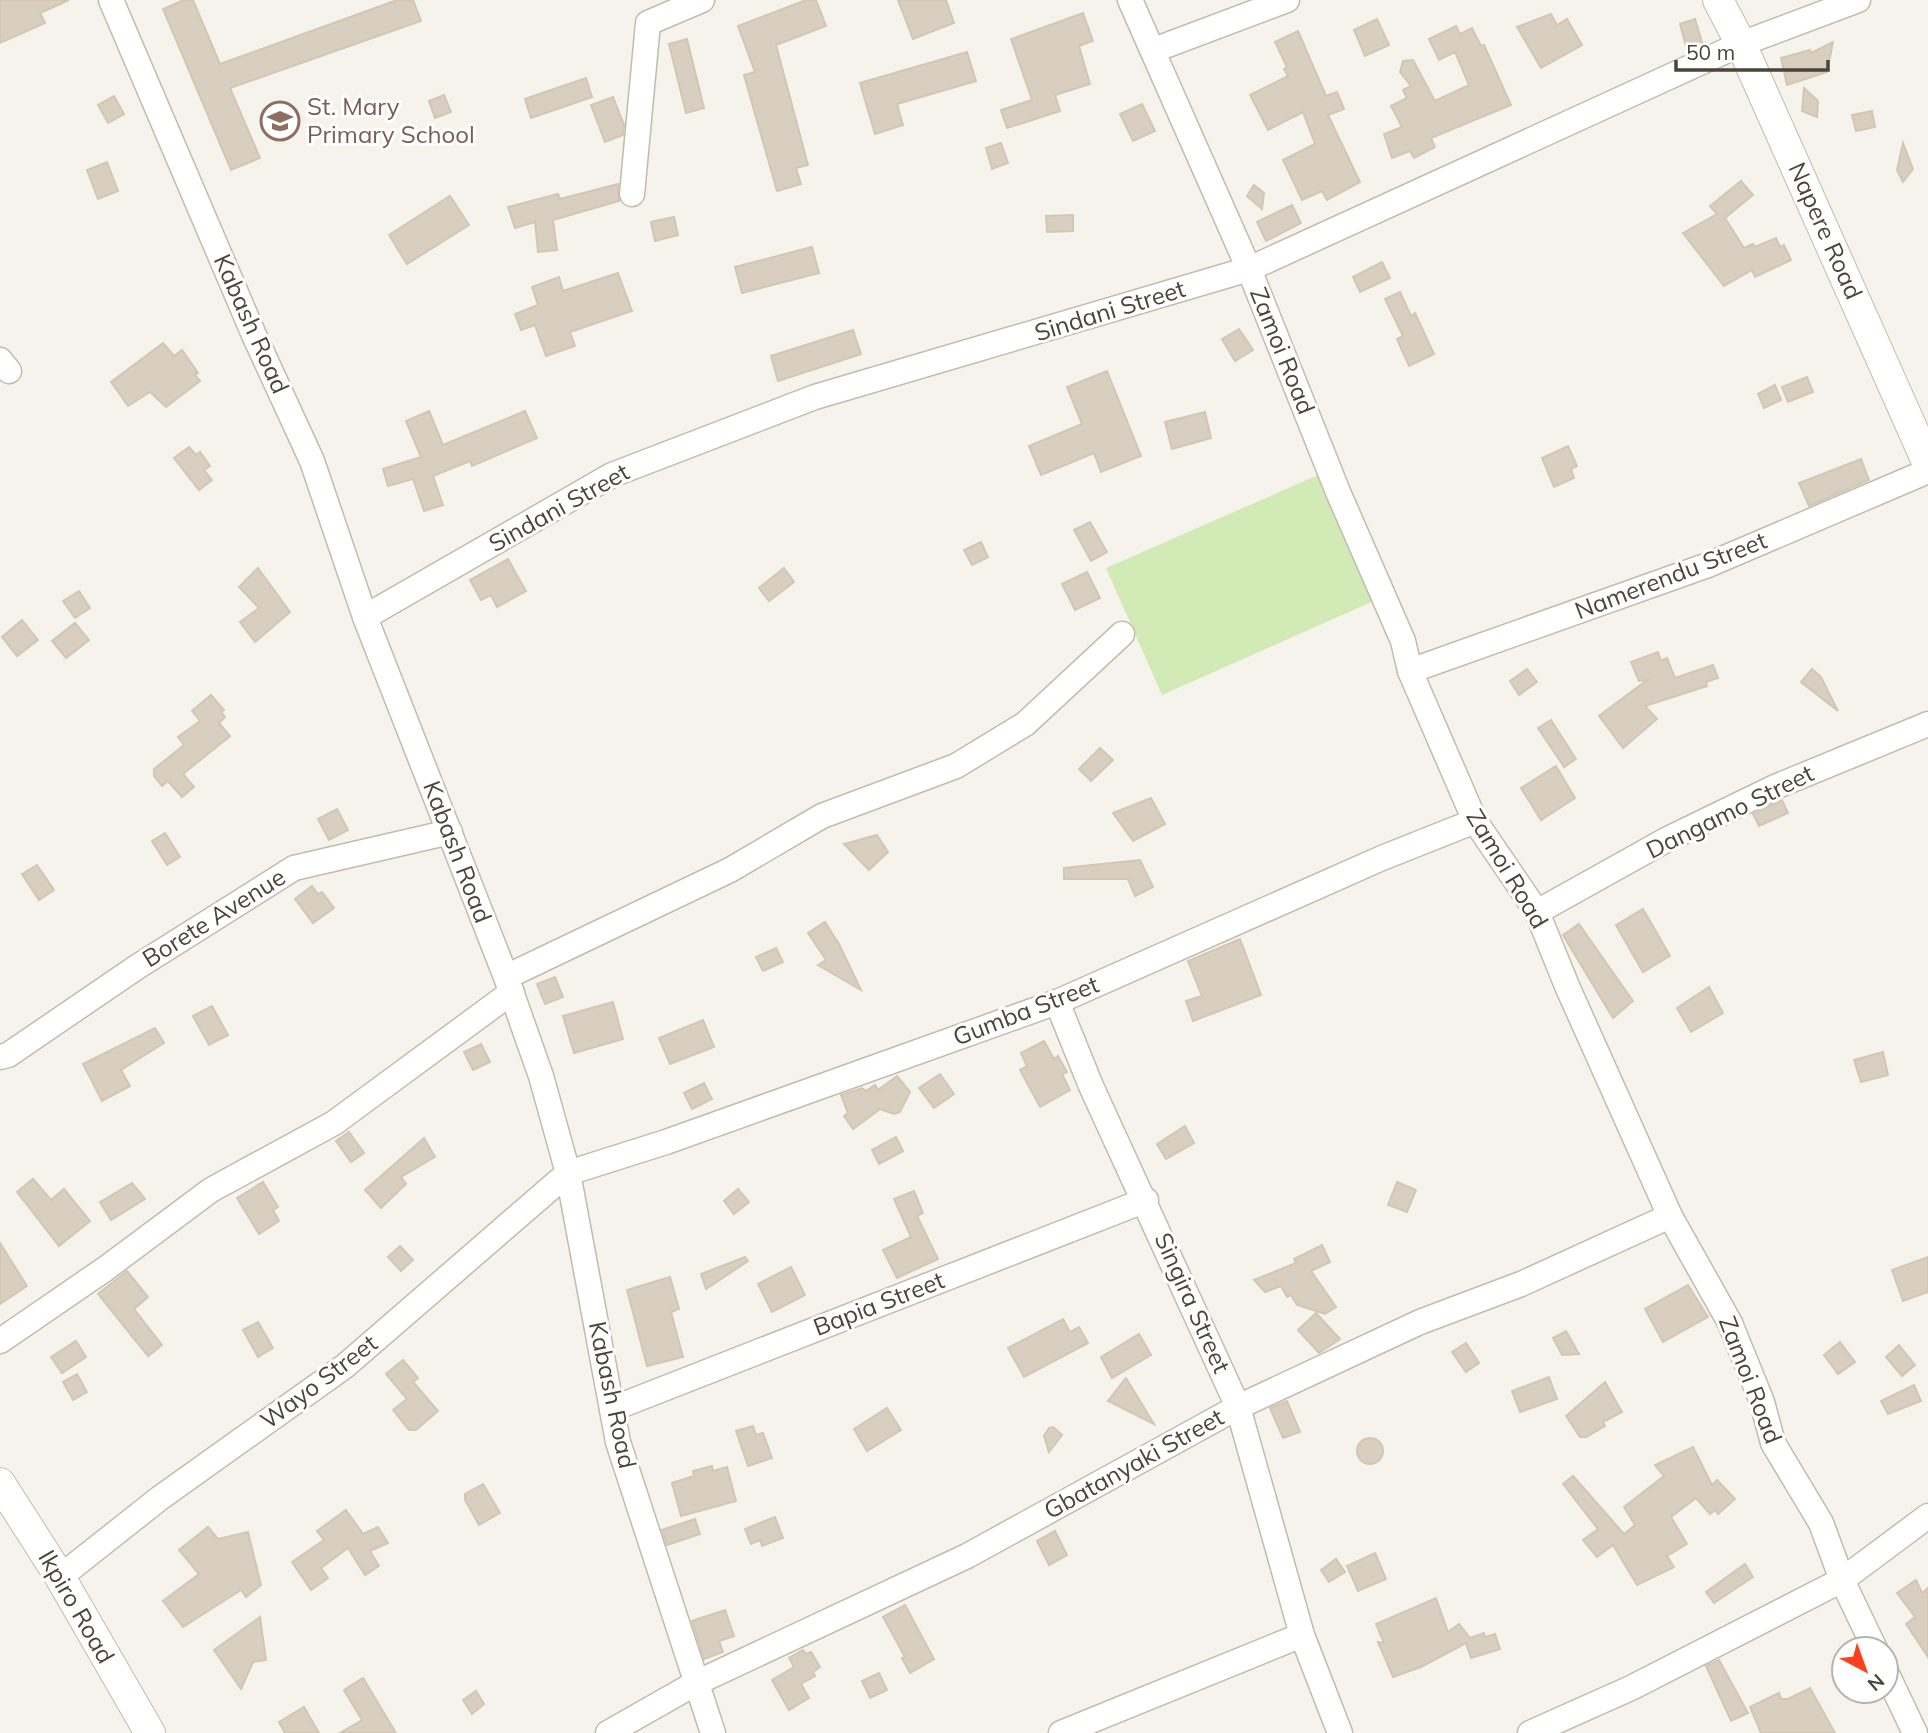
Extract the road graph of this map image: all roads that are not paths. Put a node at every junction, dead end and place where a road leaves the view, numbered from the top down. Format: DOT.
graph roads {
  1 [pos="111,0"];
  2 [pos="702,0"];
  3 [pos="1130,0"];
  4 [pos="1287,0"];
  5 [pos="1718,0"];
  6 [pos="1858,0"];
  7 [pos="1741,44"];
  8 [pos="1154,50"];
  9 [pos="632,194"];
  10 [pos="1249,269"];
  11 [pos="1928,464"];
  12 [pos="1928,471"];
  13 [pos="365,617"];
  14 [pos="1122,634"];
  15 [pos="1410,671"];
  16 [pos="1928,724"];
  17 [pos="1475,821"];
  18 [pos="450,832"];
  19 [pos="1537,912"];
  20 [pos="509,985"];
  21 [pos="1057,1002"];
  22 [pos="0,1057"];
  23 [pos="568,1173"];
  24 [pos="1146,1200"];
  25 [pos="1670,1216"];
  26 [pos="0,1341"];
  27 [pos="1238,1407"];
  28 [pos="612,1409"];
  29 [pos="0,1483"];
  30 [pos="1928,1516"];
  31 [pos="60,1577"];
  32 [pos="1842,1580"];
  33 [pos="1302,1635"];
  34 [pos="1868,1635"];
  35 [pos="696,1683"];
  36 [pos="1900,1701"];
  37 [pos="150,1733"];
  38 [pos="608,1733"];
  39 [pos="713,1733"];
  40 [pos="1061,1733"];
  41 [pos="1340,1733"];
  42 [pos="1530,1733"];
  43 [pos="1915,1733"];
  1 -- 13 [label="street, Kabash Road"];
  2 -- 9 [label="street"];
  3 -- 8 [label="street, Zamoi Road"];
  4 -- 8 [label="street"];
  5 -- 7 [label="street, Napere Road"];
  6 -- 7 [label="street, Sindani Street"];
  7 -- 10 [label="street, Sindani Street"];
  7 -- 11 [label="street, Napere Road"];
  8 -- 10 [label="street, Zamoi Road"];
  10 -- 13 [label="street, Sindani Street"];
  10 -- 15 [label="street, Zamoi Road"];
  12 -- 15 [label="street, Namerendu Street"];
  13 -- 18 [label="street, Kabash Road"];
  14 -- 20 [label="street"];
  15 -- 17 [label="street, Zamoi Road"];
  16 -- 19 [label="street, Dangamo Street"];
  17 -- 19 [label="street, Zamoi Road"];
  17 -- 21 [label="street, Gumba Street"];
  18 -- 20 [label="street, Kabash Road"];
  18 -- 22 [label="street, Borete Avenue"];
  19 -- 25 [label="street, Zamoi Road"];
  20 -- 23 [label="street, Kabash Road"];
  20 -- 26 [label="street"];
  21 -- 23 [label="street, Gumba Street"];
  21 -- 24 [label="street, Singira Street"];
  23 -- 28 [label="street, Kabash Road"];
  23 -- 31 [label="street, Wayo Street"];
  24 -- 27 [label="street, Singira Street"];
  24 -- 28 [label="street, Bapia Street"];
  25 -- 27 [label="street, Gbatanyaki Street"];
  25 -- 32 [label="street, Zamoi Road"];
  27 -- 33 [label="street, Singira Street"];
  27 -- 35 [label="street, Gbatanyaki Street"];
  28 -- 35 [label="street, Kabash Road"];
  29 -- 31 [label="street, Ikpiro Road"];
  30 -- 32 [label="street"];
  31 -- 37 [label="street, Ikpiro Road"];
  32 -- 34 [label="street, Zamoi Road"];
  32 -- 42 [label="street"];
  33 -- 40 [label="street"];
  33 -- 41 [label="street, Singira Street"];
  35 -- 38 [label="street, Gbatanyaki Street"];
  35 -- 39 [label="street, Kabash Road"];
  36 -- 43 [label="street"];
}
